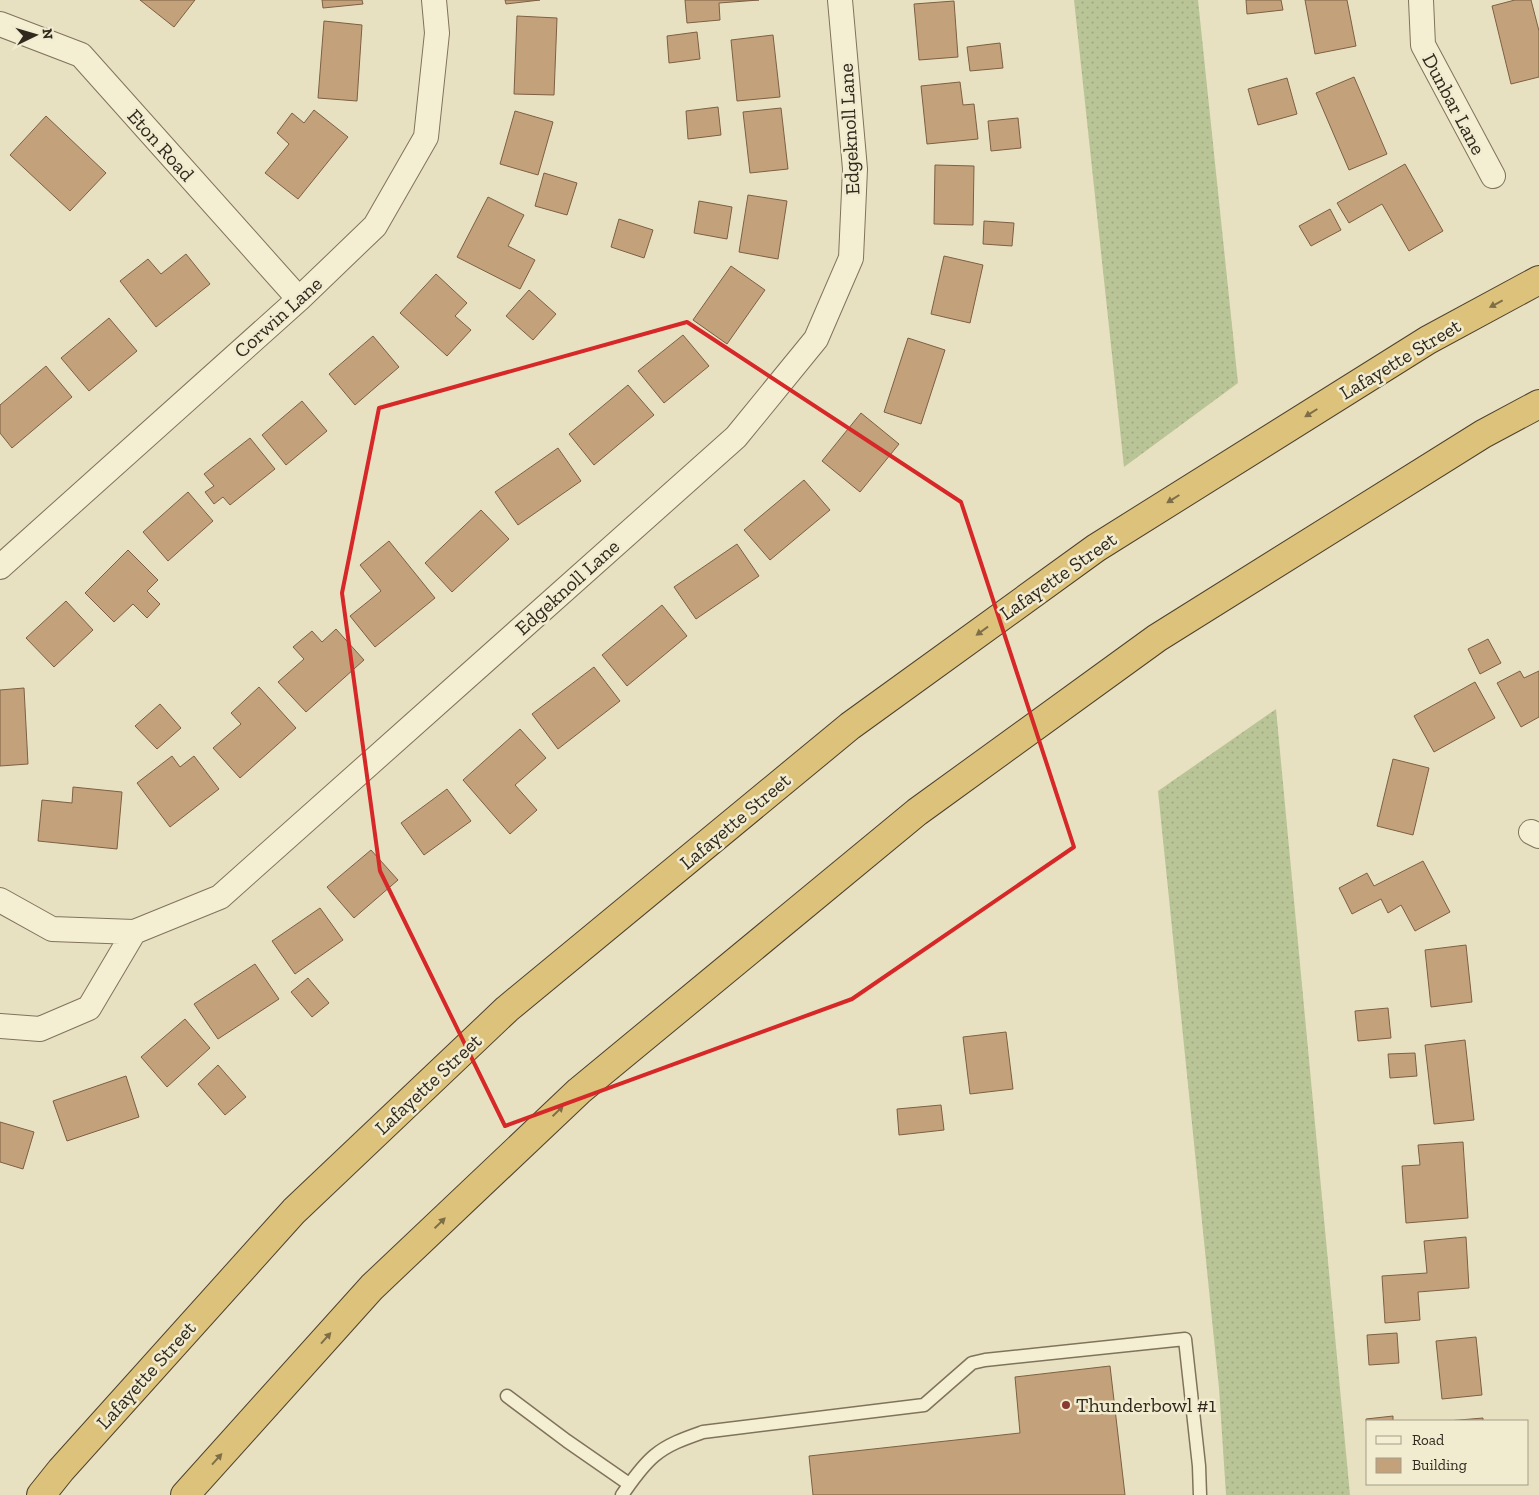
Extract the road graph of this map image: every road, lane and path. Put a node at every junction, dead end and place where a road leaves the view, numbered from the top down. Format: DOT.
graph roads {
  1 [pos="434,0"];
  2 [pos="840,0"];
  3 [pos="1421,0"];
  4 [pos="0,24"];
  5 [pos="1493,176"];
  6 [pos="1539,280"];
  7 [pos="300,299"];
  8 [pos="1539,404"];
  9 [pos="0,566"];
  10 [pos="0,900"];
  11 [pos="134,932"];
  12 [pos="0,1026"];
  13 [pos="507,1396"];
  14 [pos="626,1490"];
  15 [pos="41,1495"];
  16 [pos="184,1495"];
  17 [pos="1200,1495"];
  1 -- 7 [label="street, Corwin Lane"];
  2 -- 11 [label="street, Edgeknoll Lane"];
  3 -- 5 [label="street, Dunbar Lane"];
  4 -- 7 [label="street, Eton Road"];
  6 -- 15 [label="highway, Lafayette Street, one-way"];
  7 -- 9 [label="street, Corwin Lane"];
  16 -- 8 [label="highway, one-way"];
  10 -- 11 [label="street, Edgeknoll Lane"];
  11 -- 12 [label="street"];
  13 -- 14 [label="lane"];
  14 -- 17 [label="lane"];
}
